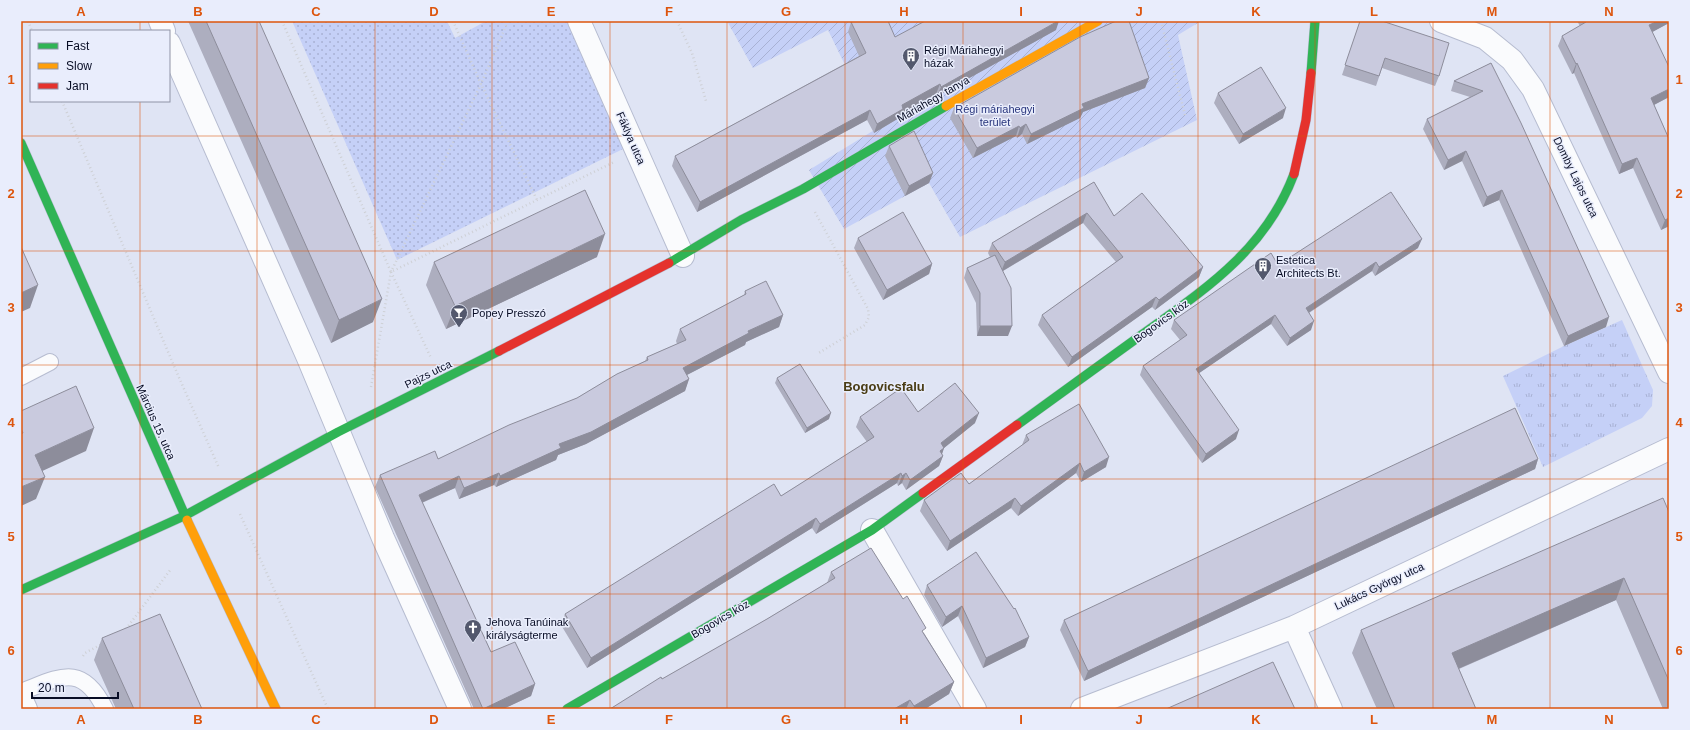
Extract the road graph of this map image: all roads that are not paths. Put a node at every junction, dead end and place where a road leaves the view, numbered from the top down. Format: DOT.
graph roads {
  1 [pos="580,21"];
  2 [pos="1098,21"];
  3 [pos="1316,21"];
  4 [pos="1441,21"];
  5 [pos="170,44"];
  6 [pos="21,143"];
  7 [pos="683,256"];
  8 [pos="50,362"];
  9 [pos="1669,372"];
  10 [pos="21,377"];
  11 [pos="338,432"];
  12 [pos="1669,449"];
  13 [pos="184,516"];
  14 [pos="872,530"];
  15 [pos="21,590"];
  16 [pos="1294,627"];
  17 [pos="21,692"];
  18 [pos="21,698"];
  19 [pos="26,709"];
  20 [pos="105,709"];
  21 [pos="276,709"];
  22 [pos="460,709"];
  23 [pos="567,709"];
  24 [pos="975,709"];
  25 [pos="1082,709"];
  26 [pos="1332,709"];
  1 -- 7 [label="street, Fáklya utca"];
  2 -- 7 [label="street, Máriahegy tanya"];
  3 -- 14 [label="street, Bogovics köz"];
  4 -- 9 [label="street, Domby Lajos utca"];
  5 -- 11 [label="street"];
  6 -- 13 [label="street, Március 15. utca"];
  7 -- 11 [label="street, Pajzs utca"];
  8 -- 10 [label="lane"];
  11 -- 13 [label="street, Pajzs utca"];
  11 -- 22 [label="street"];
  12 -- 16 [label="street, Lukács György utca"];
  13 -- 15 [label="street, Pajzs utca"];
  13 -- 21 [label="street, Március 15. utca"];
  14 -- 23 [label="street, Bogovics köz"];
  14 -- 24 [label="street"];
  16 -- 25 [label="street, Lukács György utca"];
  16 -- 26 [label="street"];
  17 -- 20 [label="lane"];
  18 -- 19 [label="street"];
}
